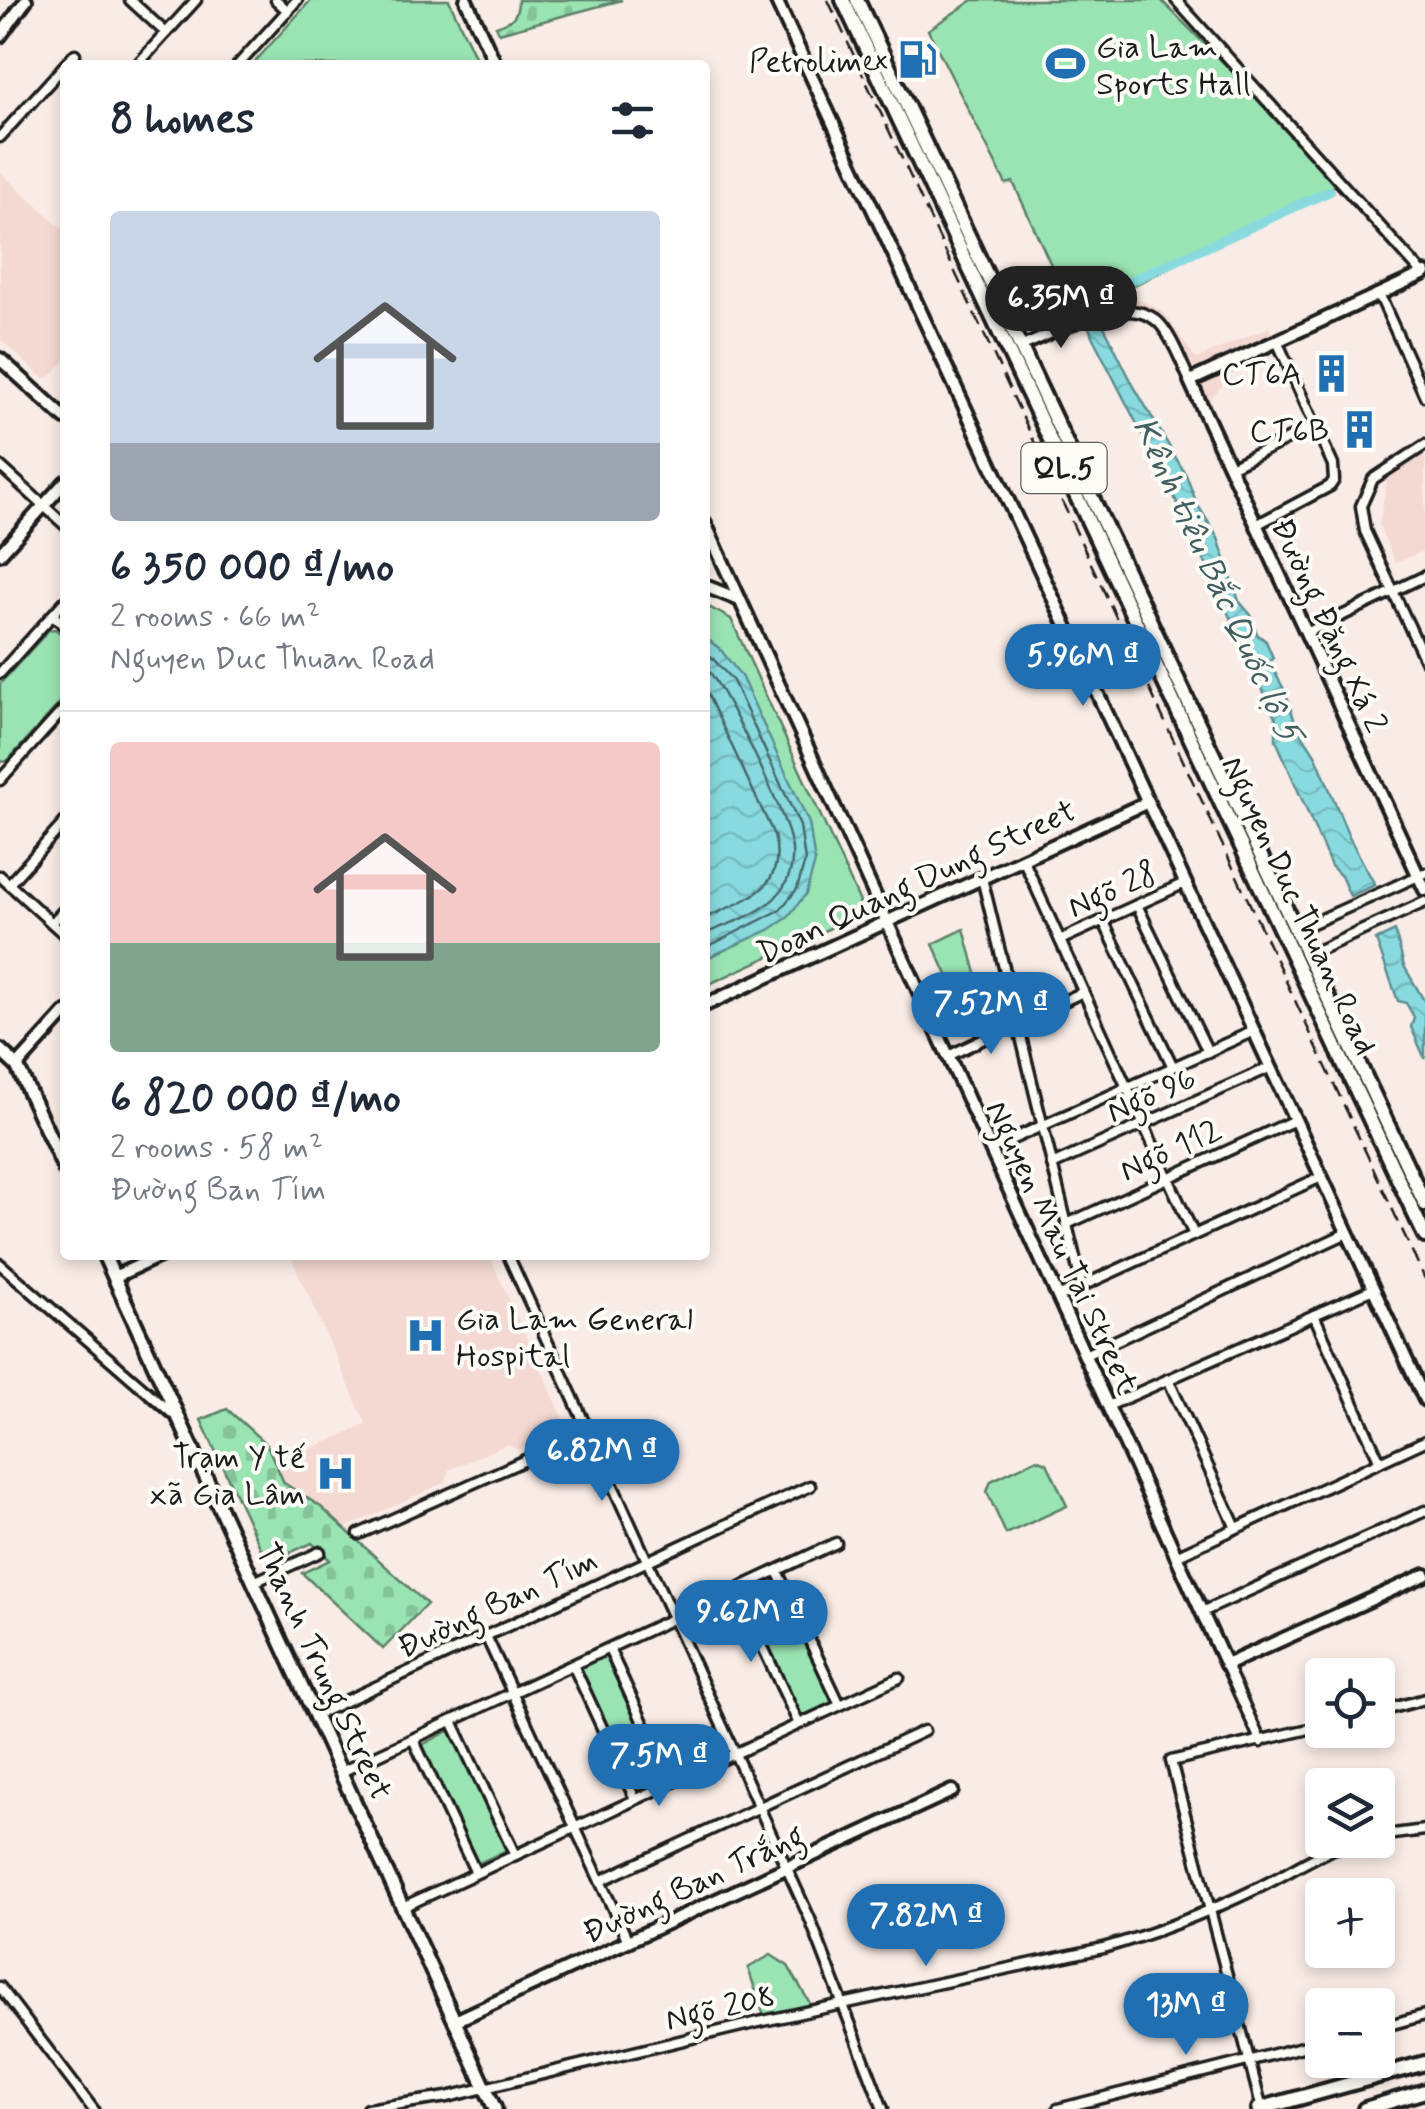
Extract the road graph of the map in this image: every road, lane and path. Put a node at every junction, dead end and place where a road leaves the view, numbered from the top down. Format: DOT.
graph roads {
  1 [pos="26,0"];
  2 [pos="130,0"];
  3 [pos="196,0"];
  4 [pos="276,0"];
  5 [pos="297,0"];
  6 [pos="466,0"];
  7 [pos="776,0"];
  8 [pos="844,0"];
  9 [pos="858,0"];
  10 [pos="1176,0"];
  11 [pos="288,10"];
  12 [pos="166,33"];
  13 [pos="0,36"];
  14 [pos="75,54"];
  15 [pos="70,60"];
  16 [pos="142,60"];
  17 [pos="243,60"];
  18 [pos="494,60"];
  19 [pos="60,71"];
  20 [pos="889,82"];
  21 [pos="0,137"];
  22 [pos="1424,274"];
  23 [pos="1378,294"];
  24 [pos="1277,341"];
  25 [pos="1022,346"];
  26 [pos="0,359"];
  27 [pos="1190,381"];
  28 [pos="1424,391"];
  29 [pos="60,413"];
  30 [pos="1315,426"];
  31 [pos="1425,446"];
  32 [pos="0,466"];
  33 [pos="1230,467"];
  34 [pos="60,488"];
  35 [pos="44,506"];
  36 [pos="60,520"];
  37 [pos="1256,524"];
  38 [pos="710,536"];
  39 [pos="0,554"];
  40 [pos="1425,576"];
  41 [pos="710,588"];
  42 [pos="1393,591"];
  43 [pos="740,600"];
  44 [pos="60,607"];
  45 [pos="53,615"];
  46 [pos="60,621"];
  47 [pos="1306,632"];
  48 [pos="1425,660"];
  49 [pos="0,673"];
  50 [pos="60,713"];
  51 [pos="1,777"];
  52 [pos="1148,802"];
  53 [pos="60,828"];
  54 [pos="1023,859"];
  55 [pos="1422,875"];
  56 [pos="0,876"];
  57 [pos="982,878"];
  58 [pos="1185,883"];
  59 [pos="9,884"];
  60 [pos="1425,890"];
  61 [pos="1425,902"];
  62 [pos="1137,905"];
  63 [pos="60,914"];
  64 [pos="1103,920"];
  65 [pos="887,922"];
  66 [pos="52,923"];
  67 [pos="60,930"];
  68 [pos="1290,933"];
  69 [pos="1060,940"];
  70 [pos="1302,957"];
  71 [pos="1083,992"];
  72 [pos="710,1003"];
  73 [pos="60,1017"];
  74 [pos="1018,1023"];
  75 [pos="1254,1031"];
  76 [pos="1208,1052"];
  77 [pos="948,1056"];
  78 [pos="9,1058"];
  79 [pos="1270,1067"];
  80 [pos="1173,1068"];
  81 [pos="0,1069"];
  82 [pos="1127,1088"];
  83 [pos="1295,1120"];
  84 [pos="1043,1126"];
  85 [pos="1144,1126"];
  86 [pos="990,1149"];
  87 [pos="60,1160"];
  88 [pos="1052,1165"];
  89 [pos="1168,1177"];
  90 [pos="1322,1177"];
  91 [pos="1425,1204"];
  92 [pos="1067,1224"];
  93 [pos="1348,1233"];
  94 [pos="1194,1235"];
  95 [pos="1425,1236"];
  96 [pos="106,1260"];
  97 [pos="151,1260"];
  98 [pos="510,1260"];
  99 [pos="0,1264"];
  100 [pos="114,1277"];
  101 [pos="1082,1286"];
  102 [pos="1373,1289"];
  103 [pos="1058,1297"];
  104 [pos="1314,1315"];
  105 [pos="1085,1355"];
  106 [pos="1168,1379"];
  107 [pos="1425,1400"];
  108 [pos="1108,1406"];
  109 [pos="179,1420"];
  110 [pos="588,1432"];
  111 [pos="1425,1441"];
  112 [pos="1380,1462"];
  113 [pos="810,1486"];
  114 [pos="1425,1511"];
  115 [pos="1236,1528"];
  116 [pos="358,1534"];
  117 [pos="836,1543"];
  118 [pos="320,1552"];
  119 [pos="1176,1556"];
  120 [pos="648,1561"];
  121 [pos="777,1571"];
  122 [pos="1425,1575"];
  123 [pos="254,1582"];
  124 [pos="736,1590"];
  125 [pos="1202,1612"];
  126 [pos="674,1618"];
  127 [pos="486,1636"];
  128 [pos="609,1648"];
  129 [pos="1226,1664"];
  130 [pos="573,1665"];
  131 [pos="899,1678"];
  132 [pos="512,1693"];
  133 [pos="1425,1699"];
  134 [pos="840,1705"];
  135 [pos="1395,1707"];
  136 [pos="315,1715"];
  137 [pos="452,1721"];
  138 [pos="799,1724"];
  139 [pos="1305,1730"];
  140 [pos="924,1731"];
  141 [pos="413,1739"];
  142 [pos="1261,1742"];
  143 [pos="735,1754"];
  144 [pos="341,1772"];
  145 [pos="672,1783"];
  146 [pos="952,1791"];
  147 [pos="636,1800"];
  148 [pos="759,1808"];
  149 [pos="575,1828"];
  150 [pos="1425,1830"];
  151 [pos="1395,1834"];
  152 [pos="515,1855"];
  153 [pos="1310,1858"];
  154 [pos="786,1868"];
  155 [pos="476,1874"];
  156 [pos="600,1881"];
  157 [pos="403,1907"];
  158 [pos="1208,1911"];
  159 [pos="628,1941"];
  160 [pos="0,1987"];
  161 [pos="841,2005"];
  162 [pos="1425,2015"];
  163 [pos="455,2021"];
  164 [pos="1395,2023"];
  165 [pos="1305,2047"];
  166 [pos="1249,2062"];
  167 [pos="1425,2064"];
  168 [pos="485,2086"];
  169 [pos="1425,2091"];
  170 [pos="94,2109"];
  171 [pos="366,2109"];
  172 [pos="495,2109"];
  173 [pos="883,2109"];
  174 [pos="1058,2109"];
  175 [pos="1260,2109"];
  176 [pos="1365,2109"];
  1 -- 13 [label="street"];
  2 -- 12 [label="street"];
  3 -- 12 [label="street"];
  4 -- 11 [label="street"];
  5 -- 11 [label="street"];
  6 -- 18 [label="street"];
  7 -- 52 [label="street"];
  8 -- 20 [label="main road, Nguyen Duc Thuan Road / QL.5"];
  9 -- 20 [label="main road, Nguyen Duc Thuan Road / QL.5"];
  10 -- 22 [label="street"];
  11 -- 17 [label="street"];
  12 -- 16 [label="street"];
  14 -- 15 [label="street"];
  19 -- 21 [label="street"];
  20 -- 25 [label="main road, Nguyen Duc Thuan Road / QL.5"];
  20 -- 68 [label="main road, Nguyen Duc Thuan Road / QL.5"];
  22 -- 23 [label="street"];
  23 -- 24 [label="street"];
  23 -- 28 [label="street"];
  24 -- 27 [label="street"];
  24 -- 30 [label="street"];
  25 -- 27 [label="street"];
  25 -- 68 [label="main road, Nguyen Duc Thuan Road / QL.5"];
  26 -- 29 [label="street"];
  27 -- 33 [label="street, Đường Đặng Xá 2"];
  30 -- 33 [label="street"];
  30 -- 37 [label="street"];
  31 -- 42 [label="street"];
  32 -- 35 [label="street"];
  33 -- 37 [label="street, Đường Đặng Xá 2"];
  34 -- 35 [label="street"];
  35 -- 36 [label="street"];
  35 -- 39 [label="street"];
  37 -- 47 [label="street, Đường Đặng Xá 2"];
  38 -- 43 [label="street, Nguyen Mau Tai Street"];
  40 -- 42 [label="street"];
  41 -- 43 [label="street"];
  42 -- 47 [label="street"];
  42 -- 48 [label="street"];
  43 -- 65 [label="street, Nguyen Mau Tai Street"];
  44 -- 45 [label="street"];
  45 -- 46 [label="street"];
  45 -- 49 [label="street"];
  47 -- 55 [label="street, Đường Đặng Xá 2"];
  50 -- 51 [label="street"];
  52 -- 54 [label="street, Doan Quang Dung Street"];
  52 -- 58 [label="street"];
  53 -- 59 [label="street"];
  54 -- 57 [label="street, Doan Quang Dung Street"];
  54 -- 69 [label="street"];
  55 -- 60 [label="street, Đường Đặng Xá 2"];
  55 -- 68 [label="street"];
  56 -- 59 [label="street"];
  57 -- 65 [label="street, Doan Quang Dung Street"];
  57 -- 74 [label="street"];
  58 -- 62 [label="street, Ngõ 28"];
  58 -- 75 [label="street"];
  59 -- 66 [label="street"];
  61 -- 70 [label="street"];
  62 -- 64 [label="street, Ngõ 28"];
  62 -- 76 [label="street"];
  63 -- 66 [label="street"];
  64 -- 69 [label="street, Ngõ 28"];
  64 -- 80 [label="street"];
  65 -- 72 [label="street, Doan Quang Dung Street"];
  65 -- 77 [label="street, Nguyen Mau Tai Street"];
  66 -- 67 [label="street"];
  68 -- 70 [label="main road, Nguyen Duc Thuan Road / QL.5"];
  69 -- 71 [label="street"];
  70 -- 91 [label="main road, Nguyen Duc Thuan Road / QL.5"];
  70 -- 95 [label="main road, Nguyen Duc Thuan Road / QL.5"];
  71 -- 74 [label="street"];
  71 -- 82 [label="street"];
  73 -- 78 [label="street"];
  74 -- 77 [label="street"];
  74 -- 84 [label="street"];
  75 -- 76 [label="street"];
  75 -- 79 [label="street"];
  76 -- 80 [label="street"];
  77 -- 86 [label="street, Nguyen Mau Tai Street"];
  78 -- 81 [label="street"];
  78 -- 87 [label="main road"];
  79 -- 83 [label="street"];
  79 -- 85 [label="street, Ngõ 96"];
  80 -- 82 [label="street"];
  82 -- 84 [label="street"];
  82 -- 85 [label="street"];
  83 -- 89 [label="street, Ngõ 112"];
  83 -- 90 [label="street"];
  84 -- 86 [label="street"];
  84 -- 88 [label="street"];
  85 -- 88 [label="street, Ngõ 96"];
  85 -- 89 [label="street"];
  86 -- 103 [label="street, Nguyen Mau Tai Street"];
  88 -- 92 [label="street"];
  89 -- 92 [label="street, Ngõ 112"];
  89 -- 94 [label="street"];
  90 -- 93 [label="street"];
  90 -- 94 [label="street"];
  92 -- 101 [label="street"];
  93 -- 102 [label="street"];
  93 -- 105 [label="street"];
  94 -- 101 [label="street"];
  96 -- 100 [label="main road, Thanh Trung Street"];
  97 -- 100 [label="street"];
  98 -- 110 [label="street"];
  99 -- 109 [label="street"];
  100 -- 109 [label="main road, Thanh Trung Street"];
  101 -- 103 [label="street"];
  102 -- 104 [label="street"];
  102 -- 107 [label="street"];
  103 -- 105 [label="street, Nguyen Mau Tai Street"];
  104 -- 106 [label="street"];
  104 -- 112 [label="street"];
  105 -- 108 [label="street, Nguyen Mau Tai Street"];
  106 -- 108 [label="street"];
  106 -- 115 [label="street"];
  108 -- 119 [label="street, Nguyen Mau Tai Street"];
  109 -- 123 [label="main road, Thanh Trung Street"];
  110 -- 116 [label="street"];
  110 -- 120 [label="street"];
  111 -- 112 [label="street"];
  112 -- 115 [label="street"];
  113 -- 120 [label="street, Đường Ban Tím"];
  114 -- 125 [label="street"];
  115 -- 119 [label="street"];
  117 -- 121 [label="street"];
  118 -- 123 [label="street"];
  119 -- 125 [label="street, Nguyen Mau Tai Street"];
  120 -- 126 [label="street"];
  120 -- 127 [label="street, Đường Ban Tím"];
  121 -- 124 [label="street"];
  121 -- 134 [label="street"];
  122 -- 129 [label="street"];
  123 -- 136 [label="main road, Thanh Trung Street"];
  124 -- 126 [label="street"];
  124 -- 138 [label="street"];
  125 -- 129 [label="street, Nguyen Mau Tai Street"];
  126 -- 128 [label="street"];
  126 -- 143 [label="street"];
  127 -- 132 [label="street"];
  127 -- 136 [label="street, Đường Ban Tím"];
  128 -- 130 [label="street"];
  128 -- 145 [label="street"];
  129 -- 142 [label="street"];
  130 -- 132 [label="street"];
  130 -- 147 [label="street"];
  131 -- 134 [label="street"];
  132 -- 137 [label="street"];
  132 -- 149 [label="street"];
  133 -- 135 [label="street"];
  134 -- 138 [label="street"];
  136 -- 144 [label="main road, Thanh Trung Street"];
  137 -- 141 [label="street"];
  137 -- 152 [label="street"];
  138 -- 143 [label="street"];
  139 -- 142 [label="street"];
  140 -- 148 [label="street"];
  141 -- 144 [label="street"];
  141 -- 155 [label="street"];
  142 -- 158 [label="street"];
  143 -- 145 [label="street"];
  143 -- 148 [label="street"];
  144 -- 157 [label="main road, Thanh Trung Street"];
  145 -- 147 [label="street"];
  146 -- 154 [label="street, Đường Ban Trắng"];
  147 -- 149 [label="street"];
  148 -- 154 [label="street"];
  148 -- 156 [label="street"];
  149 -- 152 [label="street"];
  149 -- 156 [label="street"];
  150 -- 151 [label="street"];
  152 -- 155 [label="street"];
  153 -- 158 [label="street, Ngõ 208"];
  154 -- 159 [label="street, Đường Ban Trắng"];
  154 -- 161 [label="street"];
  155 -- 157 [label="street"];
  156 -- 159 [label="street"];
  157 -- 163 [label="main road, Thanh Trung Street"];
  158 -- 161 [label="street, Ngõ 208"];
  158 -- 166 [label="street"];
  159 -- 163 [label="street, Đường Ban Trắng"];
  160 -- 170 [label="street"];
  161 -- 168 [label="street, Ngõ 208"];
  161 -- 173 [label="street"];
  162 -- 164 [label="street"];
  163 -- 168 [label="main road, Thanh Trung Street"];
  165 -- 166 [label="street"];
  166 -- 174 [label="street"];
  166 -- 175 [label="street"];
  167 -- 175 [label="main road"];
  168 -- 171 [label="street, Ngõ 208"];
  168 -- 172 [label="main road, Thanh Trung Street"];
  169 -- 176 [label="main road"];
}
